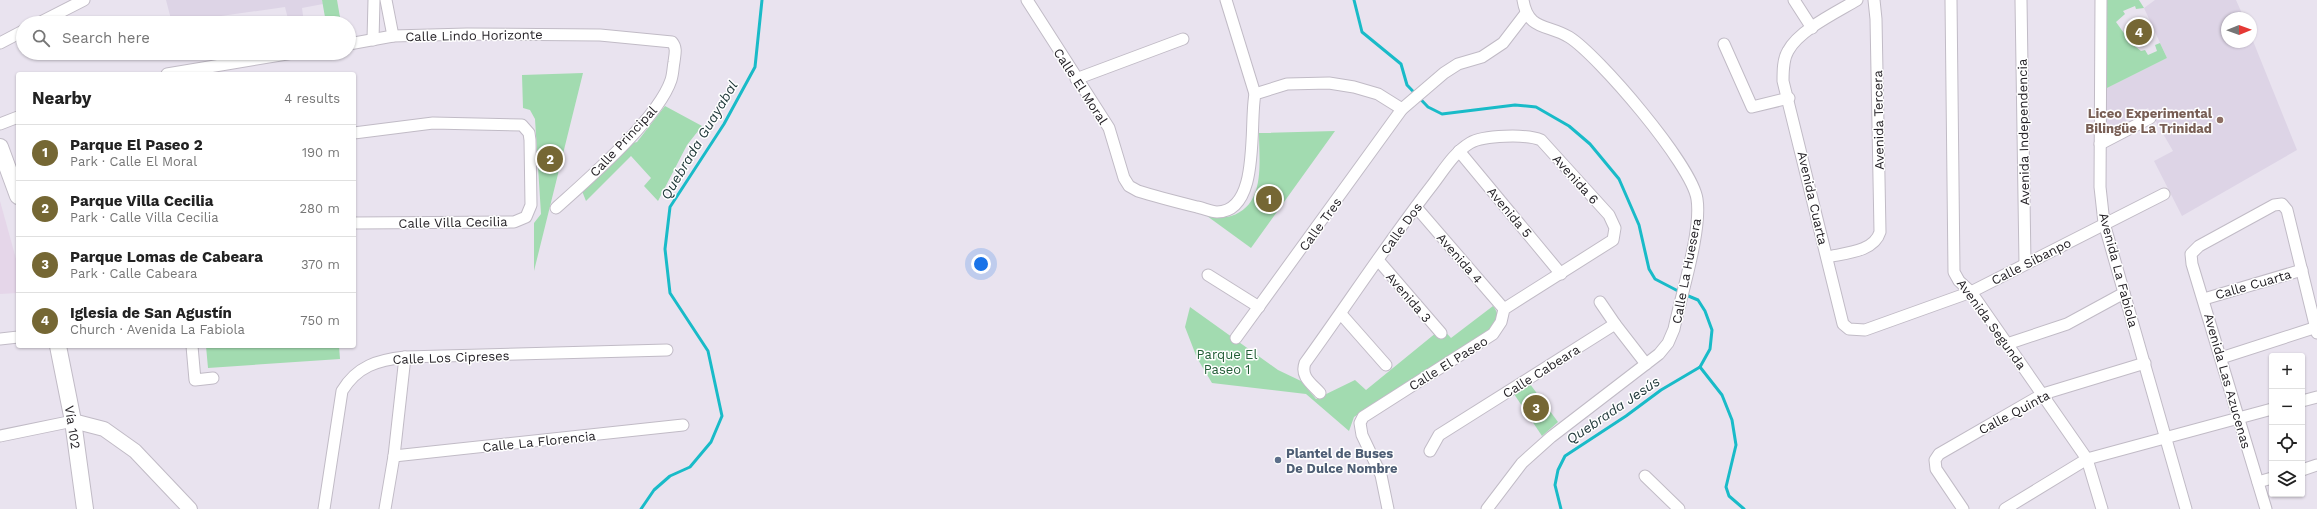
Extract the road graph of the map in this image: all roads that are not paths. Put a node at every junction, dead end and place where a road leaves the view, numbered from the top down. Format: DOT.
graph roads {
  1 [pos="84,0"];
  2 [pos="374,0"];
  3 [pos="386,0"];
  4 [pos="1027,0"];
  5 [pos="1226,0"];
  6 [pos="1522,0"];
  7 [pos="1794,0"];
  8 [pos="1857,0"];
  9 [pos="1874,0"];
  10 [pos="1951,0"];
  11 [pos="2021,0"];
  12 [pos="2101,0"];
  13 [pos="1526,13"];
  14 [pos="53,16"];
  15 [pos="1812,28"];
  16 [pos="16,35"];
  17 [pos="600,35"];
  18 [pos="393,36"];
  19 [pos="1183,39"];
  20 [pos="373,40"];
  21 [pos="0,43"];
  22 [pos="356,43"];
  23 [pos="1724,44"];
  24 [pos="246,60"];
  25 [pos="232,62"];
  26 [pos="178,72"];
  27 [pos="232,72"];
  28 [pos="1076,79"];
  29 [pos="1255,94"];
  30 [pos="1789,98"];
  31 [pos="1402,109"];
  32 [pos="2150,118"];
  33 [pos="16,119"];
  34 [pos="0,124"];
  35 [pos="356,133"];
  36 [pos="1531,136"];
  37 [pos="2100,144"];
  38 [pos="0,147"];
  39 [pos="1459,151"];
  40 [pos="16,191"];
  41 [pos="2164,194"];
  42 [pos="1416,207"];
  43 [pos="556,208"];
  44 [pos="356,223"];
  45 [pos="2104,223"];
  46 [pos="1827,257"];
  47 [pos="1378,260"];
  48 [pos="2025,264"];
  49 [pos="2302,270"];
  50 [pos="1561,274"];
  51 [pos="1208,275"];
  52 [pos="1971,292"];
  53 [pos="2124,294"];
  54 [pos="2204,299"];
  55 [pos="1600,302"];
  56 [pos="1259,307"];
  57 [pos="1504,309"];
  58 [pos="1341,314"];
  59 [pos="1615,324"];
  60 [pos="1849,329"];
  61 [pos="2317,329"];
  62 [pos="1441,333"];
  63 [pos="16,337"];
  64 [pos="1236,338"];
  65 [pos="0,339"];
  66 [pos="2007,344"];
  67 [pos="58,348"];
  68 [pos="192,348"];
  69 [pos="667,350"];
  70 [pos="405,357"];
  71 [pos="2221,358"];
  72 [pos="2146,363"];
  73 [pos="1646,364"];
  74 [pos="1386,365"];
  75 [pos="213,378"];
  76 [pos="1320,393"];
  77 [pos="2043,394"];
  78 [pos="2317,397"];
  79 [pos="2305,400"];
  80 [pos="2269,410"];
  81 [pos="2239,418"];
  82 [pos="73,421"];
  83 [pos="683,425"];
  84 [pos="0,436"];
  85 [pos="2167,438"];
  86 [pos="1430,451"];
  87 [pos="394,456"];
  88 [pos="2087,459"];
  89 [pos="2317,465"];
  90 [pos="2305,469"];
  91 [pos="1645,476"];
  92 [pos="2269,479"];
  93 [pos="2258,482"];
  94 [pos="85,509"];
  95 [pos="190,509"];
  96 [pos="324,509"];
  97 [pos="385,509"];
  98 [pos="1388,509"];
  99 [pos="1487,509"];
  100 [pos="1679,509"];
  101 [pos="1962,509"];
  102 [pos="2004,509"];
  103 [pos="2102,509"];
  104 [pos="2186,509"];
  105 [pos="2266,509"];
  1 -- 14 [label="street"];
  2 -- 20 [label="street"];
  3 -- 18 [label="street"];
  4 -- 28 [label="street, Calle El Moral"];
  5 -- 29 [label="street"];
  6 -- 13 [label="street, Calle La Huesera"];
  7 -- 15 [label="street"];
  8 -- 15 [label="street"];
  9 -- 46 [label="street, Avenida Tercera"];
  10 -- 52 [label="street, Avenida Segunda"];
  11 -- 48 [label="street, Avenida Independencia"];
  12 -- 37 [label="street, Avenida La Fabiola"];
  13 -- 31 [label="street"];
  13 -- 73 [label="street, Calle La Huesera"];
  15 -- 30 [label="street, Avenida Cuarta"];
  16 -- 21 [label="street"];
  17 -- 18 [label="street, Calle Lindo Horizonte"];
  17 -- 43 [label="street, Calle Principal"];
  18 -- 20 [label="street, Calle Lindo Horizonte"];
  19 -- 28 [label="street"];
  20 -- 22 [label="street, Calle Lindo Horizonte"];
  23 -- 30 [label="street"];
  24 -- 25 [label="street"];
  25 -- 26 [label="street"];
  25 -- 27 [label="street"];
  28 -- 29 [label="street, Calle El Moral"];
  29 -- 31 [label="street"];
  30 -- 46 [label="street, Avenida Cuarta"];
  31 -- 56 [label="street, Calle Tres"];
  32 -- 37 [label="street"];
  33 -- 34 [label="street"];
  35 -- 44 [label="street, Calle Villa Cecilia"];
  36 -- 39 [label="street, Calle Dos"];
  36 -- 50 [label="street, Avenida 6"];
  37 -- 45 [label="street, Avenida La Fabiola"];
  38 -- 40 [label="main road"];
  39 -- 42 [label="street, Calle Dos"];
  39 -- 50 [label="street, Avenida 5"];
  41 -- 45 [label="street, Calle Sibanpo"];
  42 -- 47 [label="street, Calle Dos"];
  42 -- 57 [label="street, Avenida 4"];
  45 -- 48 [label="street, Calle Sibanpo"];
  45 -- 53 [label="street, Avenida La Fabiola"];
  46 -- 60 [label="street, Avenida Cuarta"];
  47 -- 58 [label="street, Calle Dos"];
  47 -- 62 [label="street, Avenida 3"];
  48 -- 52 [label="street, Calle Sibanpo"];
  49 -- 54 [label="street, Calle Cuarta"];
  49 -- 54 [label="street, Avenida Las Azucenas"];
  49 -- 61 [label="street"];
  50 -- 57 [label="street"];
  51 -- 56 [label="street"];
  52 -- 60 [label="street, Calle Sibanpo"];
  52 -- 66 [label="street, Avenida Segunda"];
  53 -- 66 [label="street"];
  53 -- 72 [label="street, Avenida La Fabiola"];
  54 -- 71 [label="street, Avenida Las Azucenas"];
  55 -- 59 [label="street"];
  56 -- 64 [label="street, Calle Tres"];
  57 -- 98 [label="street, Calle El Paseo"];
  58 -- 74 [label="street"];
  58 -- 76 [label="street, Calle Dos"];
  59 -- 73 [label="street"];
  59 -- 86 [label="street, Calle Cabeara"];
  61 -- 71 [label="street"];
  63 -- 65 [label="street"];
  66 -- 77 [label="street, Avenida Segunda"];
  67 -- 82 [label="main road, Vía 102"];
  68 -- 75 [label="street"];
  69 -- 70 [label="street, Calle Los Cipreses"];
  70 -- 87 [label="street"];
  70 -- 96 [label="street, Calle Los Cipreses"];
  71 -- 81 [label="street, Avenida Las Azucenas"];
  72 -- 77 [label="street, Calle Quinta"];
  72 -- 85 [label="street, Avenida La Fabiola"];
  73 -- 99 [label="street, Calle La Huesera"];
  77 -- 88 [label="street, Avenida Segunda"];
  77 -- 101 [label="street, Calle Quinta"];
  78 -- 79 [label="street"];
  80 -- 81 [label="street"];
  81 -- 85 [label="street"];
  81 -- 93 [label="street, Avenida Las Azucenas"];
  82 -- 84 [label="street"];
  82 -- 94 [label="main road, Vía 102"];
  82 -- 95 [label="street"];
  83 -- 87 [label="street, Calle La Florencia"];
  85 -- 88 [label="street"];
  85 -- 104 [label="street, Avenida La Fabiola"];
  87 -- 97 [label="street"];
  88 -- 102 [label="street"];
  88 -- 103 [label="street, Avenida Segunda"];
  89 -- 90 [label="street"];
  91 -- 100 [label="street"];
  92 -- 93 [label="street"];
  93 -- 105 [label="street, Avenida Las Azucenas"];
}
